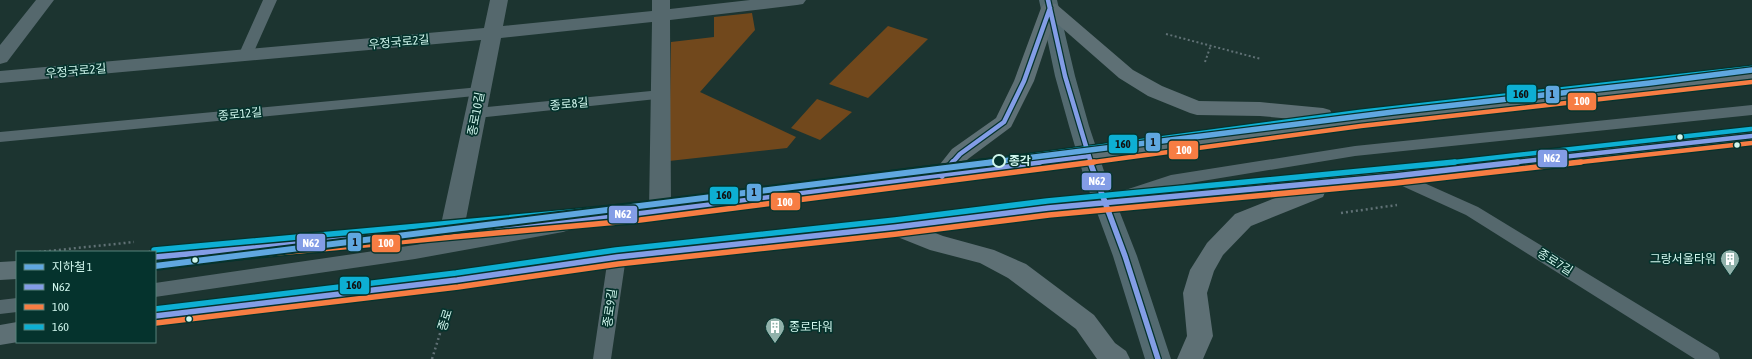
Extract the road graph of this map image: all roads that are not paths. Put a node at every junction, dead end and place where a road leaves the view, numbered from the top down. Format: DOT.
graph roads {
  1 [pos="45,0"];
  2 [pos="270,0"];
  3 [pos="499,0"];
  4 [pos="797,0"];
  5 [pos="1049,4"];
  6 [pos="662,8"];
  7 [pos="492,34"];
  8 [pos="245,56"];
  9 [pos="0,58"];
  10 [pos="1752,75"];
  11 [pos="0,78"];
  12 [pos="1723,79"];
  13 [pos="1752,80"];
  14 [pos="480,92"];
  15 [pos="661,95"];
  16 [pos="1752,110"];
  17 [pos="476,113"];
  18 [pos="1360,118"];
  19 [pos="1752,136"];
  20 [pos="0,137"];
  21 [pos="1089,156"];
  22 [pos="942,176"];
  23 [pos="1395,176"];
  24 [pos="1336,182"];
  25 [pos="1106,203"];
  26 [pos="650,211"];
  27 [pos="896,227"];
  28 [pos="452,229"];
  29 [pos="156,256"];
  30 [pos="617,257"];
  31 [pos="16,270"];
  32 [pos="0,271"];
  33 [pos="156,290"];
  34 [pos="16,305"];
  35 [pos="0,307"];
  36 [pos="156,316"];
  37 [pos="16,332"];
  38 [pos="0,333"];
  39 [pos="602,359"];
  40 [pos="1117,359"];
  41 [pos="1158,359"];
  42 [pos="1190,359"];
  43 [pos="1710,359"];
  1 -- 9 [label="street"];
  2 -- 8 [label="lane"];
  3 -- 7 [label="street, 종로10길"];
  4 -- 6 [label="street, 우정국로2길"];
  5 -- 18 [label="main road"];
  5 -- 21 [label="main road"];
  5 -- 22 [label="main road"];
  6 -- 7 [label="street, 우정국로2길"];
  6 -- 15 [label="street"];
  7 -- 8 [label="street, 우정국로2길"];
  7 -- 14 [label="street, 종로10길"];
  8 -- 11 [label="street, 우정국로2길"];
  10 -- 12 [label="main road"];
  12 -- 13 [label="lane"];
  12 -- 18 [label="main road"];
  14 -- 17 [label="street, 종로10길"];
  14 -- 20 [label="lane, 종로12길"];
  15 -- 17 [label="lane, 종로8길"];
  15 -- 26 [label="street"];
  16 -- 25 [label="lane"];
  17 -- 28 [label="street, 종로10길"];
  18 -- 21 [label="main road"];
  19 -- 23 [label="main road"];
  21 -- 22 [label="main road"];
  21 -- 25 [label="main road"];
  22 -- 26 [label="main road"];
  23 -- 24 [label="main road"];
  23 -- 43 [label="lane, 종로7길"];
  24 -- 25 [label="main road"];
  24 -- 42 [label="main road"];
  25 -- 27 [label="main road"];
  25 -- 41 [label="main road"];
  26 -- 28 [label="main road"];
  26 -- 33 [label="lane"];
  27 -- 30 [label="main road"];
  27 -- 40 [label="main road"];
  28 -- 29 [label="main road"];
  30 -- 36 [label="main road"];
  30 -- 39 [label="lane, 종로9길"];
  31 -- 32 [label="main road"];
  34 -- 35 [label="lane"];
  37 -- 38 [label="main road"];
}
